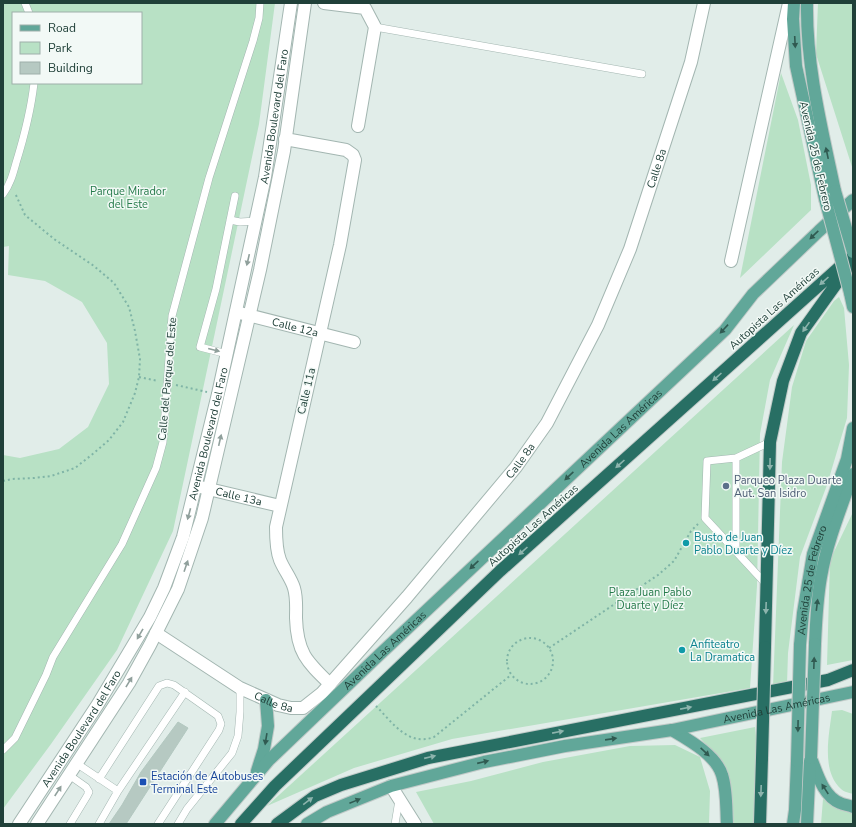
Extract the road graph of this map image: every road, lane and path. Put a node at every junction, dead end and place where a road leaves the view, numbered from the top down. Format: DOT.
graph roads {
  1 [pos="260,3"];
  2 [pos="291,3"];
  3 [pos="305,3"];
  4 [pos="324,3"];
  5 [pos="704,3"];
  6 [pos="789,3"];
  7 [pos="794,3"];
  8 [pos="808,3"];
  9 [pos="375,27"];
  10 [pos="642,74"];
  11 [pos="34,84"];
  12 [pos="358,126"];
  13 [pos="285,139"];
  14 [pos="10,183"];
  15 [pos="3,194"];
  16 [pos="235,196"];
  17 [pos="853,200"];
  18 [pos="230,220"];
  19 [pos="256,222"];
  20 [pos="853,252"];
  21 [pos="853,255"];
  22 [pos="731,261"];
  23 [pos="853,261"];
  24 [pos="853,307"];
  25 [pos="236,312"];
  26 [pos="248,314"];
  27 [pos="319,333"];
  28 [pos="354,342"];
  29 [pos="227,354"];
  30 [pos="139,377"];
  31 [pos="167,383"];
  32 [pos="218,394"];
  33 [pos="853,428"];
  34 [pos="770,442"];
  35 [pos="736,458"];
  36 [pos="853,474"];
  37 [pos="3,481"];
  38 [pos="196,486"];
  39 [pos="209,488"];
  40 [pos="280,506"];
  41 [pos="705,518"];
  42 [pos="736,551"];
  43 [pos="767,584"];
  44 [pos="156,633"];
  45 [pos="549,648"];
  46 [pos="853,670"];
  47 [pos="511,675"];
  48 [pos="330,684"];
  49 [pos="240,688"];
  50 [pos="185,692"];
  51 [pos="853,692"];
  52 [pos="837,695"];
  53 [pos="368,698"];
  54 [pos="266,700"];
  55 [pos="853,700"];
  56 [pos="303,708"];
  57 [pos="313,718"];
  58 [pos="672,730"];
  59 [pos="3,750"];
  60 [pos="811,758"];
  61 [pos="76,764"];
  62 [pos="69,775"];
  63 [pos="255,777"];
  64 [pos="99,779"];
  65 [pos="391,786"];
  66 [pos="118,791"];
  67 [pos="399,800"];
  68 [pos="853,806"];
  69 [pos="19,824"];
  70 [pos="37,824"];
  71 [pos="70,824"];
  72 [pos="99,824"];
  73 [pos="158,824"];
  74 [pos="178,824"];
  75 [pos="215,824"];
  76 [pos="241,824"];
  77 [pos="277,824"];
  78 [pos="307,824"];
  79 [pos="395,824"];
  80 [pos="415,824"];
  81 [pos="727,824"];
  82 [pos="760,824"];
  83 [pos="793,824"];
  84 [pos="807,824"];
  1 -- 31 [label="lane, Calle del Parque del Este"];
  2 -- 19 [label="street, Avenida Boulevard del Faro"];
  3 -- 13 [label="street, Avenida Boulevard del Faro"];
  4 -- 9 [label="street"];
  5 -- 48 [label="street, Calle 8a"];
  6 -- 22 [label="street"];
  7 -- 24 [label="main road, Avenida 25 de Febrero, one-way, bridge"];
  20 -- 8 [label="main road, Avenida 25 de Febrero, one-way, bridge"];
  9 -- 10 [label="lane"];
  9 -- 12 [label="street"];
  11 -- 14 [label="lane"];
  13 -- 26 [label="street, Avenida Boulevard del Faro"];
  13 -- 27 [label="street, Calle 11a"];
  14 -- 15 [label="lane"];
  14 -- 30 [label="path"];
  16 -- 18 [label="lane"];
  17 -- 57 [label="main road, Avenida Las Américas, one-way"];
  18 -- 19 [label="lane"];
  18 -- 29 [label="lane, one-way"];
  19 -- 25 [label="street, Avenida Boulevard del Faro, one-way"];
  21 -- 53 [label="highway, Autopista Las Américas, one-way"];
  23 -- 34 [label="highway, one-way"];
  25 -- 26 [label="street, Calle 12a"];
  25 -- 29 [label="street, Avenida Boulevard del Faro"];
  26 -- 27 [label="street, Calle 12a"];
  39 -- 26 [label="street, Avenida Boulevard del Faro, one-way"];
  27 -- 28 [label="street, Calle 12a"];
  27 -- 40 [label="street, Calle 11a"];
  29 -- 32 [label="street, Avenida Boulevard del Faro"];
  30 -- 31 [label="path"];
  30 -- 37 [label="path"];
  31 -- 32 [label="path"];
  31 -- 59 [label="lane, Calle del Parque del Este"];
  32 -- 38 [label="street, Avenida Boulevard del Faro"];
  33 -- 83 [label="main road, Avenida 25 de Febrero, one-way, bridge"];
  34 -- 35 [label="lane"];
  34 -- 43 [label="highway, one-way"];
  35 -- 41 [label="lane"];
  35 -- 42 [label="lane"];
  60 -- 36 [label="main road, Avenida 25 de Febrero, one-way, bridge"];
  38 -- 39 [label="street, Calle 13a"];
  38 -- 69 [label="street, Avenida Boulevard del Faro, one-way"];
  39 -- 40 [label="street, Calle 13a"];
  44 -- 39 [label="street, Avenida Boulevard del Faro, one-way"];
  40 -- 48 [label="street, Calle 11a"];
  41 -- 42 [label="lane"];
  41 -- 45 [label="path"];
  42 -- 43 [label="lane"];
  43 -- 82 [label="highway, one-way, bridge"];
  44 -- 49 [label="street, Calle 8a"];
  61 -- 44 [label="street, Avenida Boulevard del Faro, one-way"];
  45 -- 47 [label="path"];
  45 -- 47 [label="path"];
  77 -- 46 [label="highway, one-way"];
  47 -- 53 [label="path"];
  48 -- 56 [label="street, Calle 8a"];
  49 -- 54 [label="street, Calle 8a"];
  49 -- 74 [label="lane"];
  50 -- 64 [label="lane"];
  50 -- 66 [label="lane"];
  50 -- 73 [label="lane"];
  51 -- 52 [label="main road, Avenida Las Américas"];
  52 -- 55 [label="main road"];
  52 -- 58 [label="main road, Avenida Las Américas"];
  53 -- 76 [label="highway, Autopista Las Américas"];
  54 -- 56 [label="street, Calle 8a"];
  54 -- 63 [label="main road, one-way"];
  56 -- 57 [label="street"];
  57 -- 63 [label="main road, Avenida Las Américas"];
  65 -- 58 [label="main road, Avenida Las Américas, one-way"];
  58 -- 81 [label="main road, one-way"];
  68 -- 60 [label="main road, one-way"];
  60 -- 84 [label="main road, Avenida 25 de Febrero"];
  61 -- 62 [label="street, Avenida Boulevard del Faro"];
  61 -- 64 [label="lane"];
  70 -- 62 [label="street, Avenida Boulevard del Faro, one-way"];
  62 -- 71 [label="lane"];
  63 -- 75 [label="main road, Avenida Las Américas"];
  64 -- 66 [label="lane"];
  65 -- 67 [label="street"];
  78 -- 65 [label="main road, Avenida Las Américas, one-way"];
  66 -- 72 [label="lane"];
  67 -- 79 [label="lane"];
  67 -- 80 [label="street"];
}
